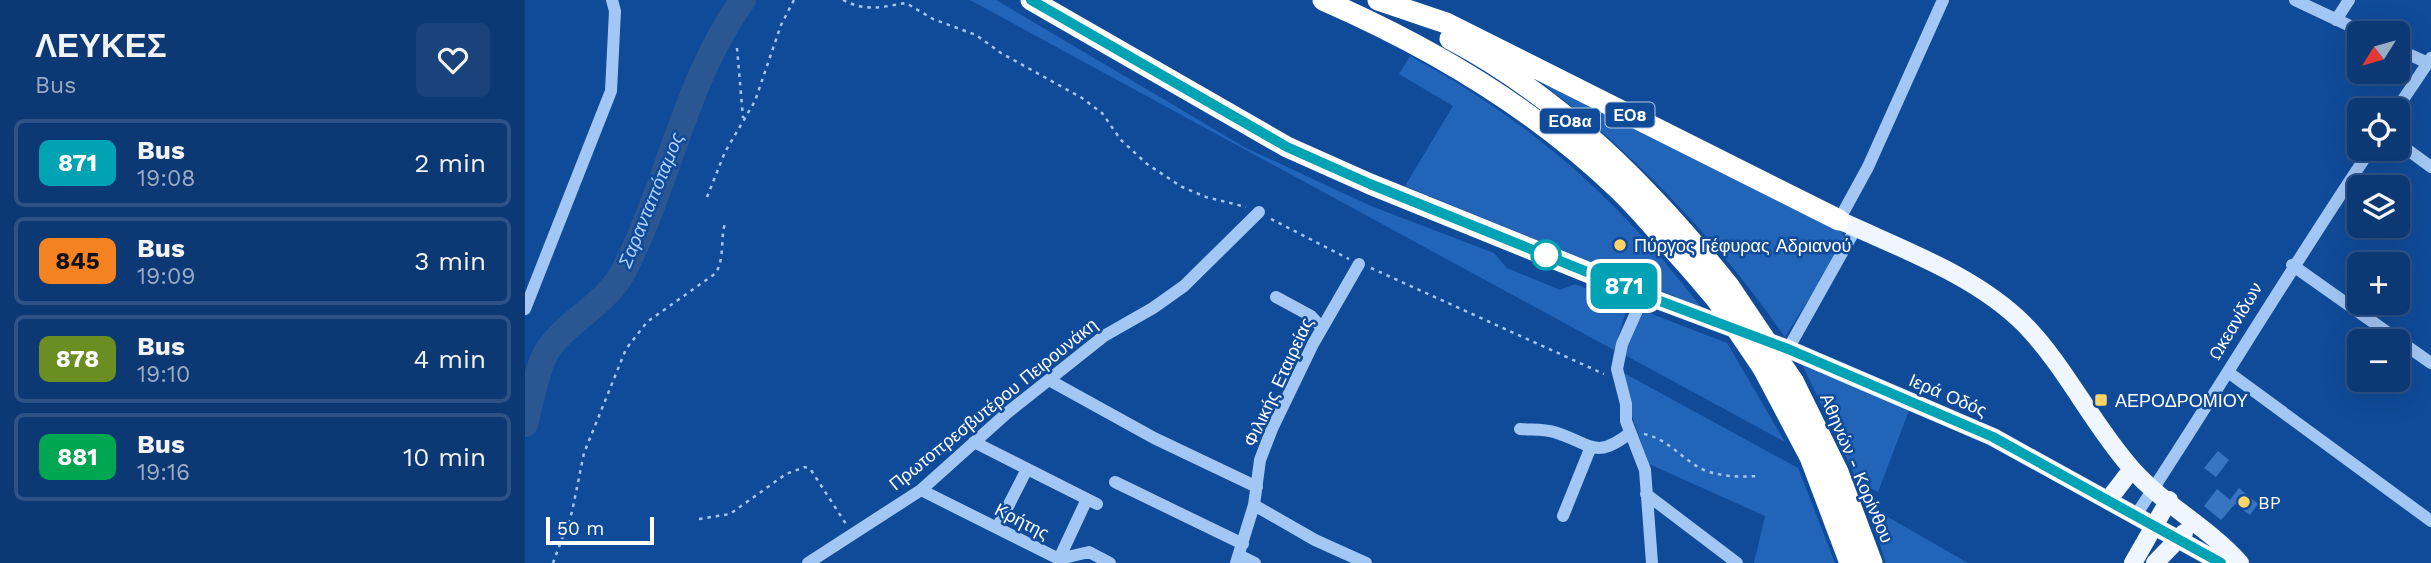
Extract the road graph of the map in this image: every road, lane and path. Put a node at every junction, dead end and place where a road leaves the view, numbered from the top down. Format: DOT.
graph roads {
  1 [pos="612,0"];
  2 [pos="794,0"];
  3 [pos="843,0"];
  4 [pos="1031,0"];
  5 [pos="1323,0"];
  6 [pos="1375,0"];
  7 [pos="1943,0"];
  8 [pos="2295,0"];
  9 [pos="2349,0"];
  10 [pos="2336,20"];
  11 [pos="2347,25"];
  12 [pos="737,48"];
  13 [pos="2410,53"];
  14 [pos="2429,60"];
  15 [pos="2404,98"];
  16 [pos="743,119"];
  17 [pos="2410,152"];
  18 [pos="2363,161"];
  19 [pos="2431,167"];
  20 [pos="707,197"];
  21 [pos="1259,212"];
  22 [pos="725,223"];
  23 [pos="1848,224"];
  24 [pos="1359,264"];
  25 [pos="2292,265"];
  26 [pos="1644,295"];
  27 [pos="1276,297"];
  28 [pos="525,309"];
  29 [pos="1322,328"];
  30 [pos="1788,349"];
  31 [pos="2431,363"];
  32 [pos="2228,372"];
  33 [pos="1049,380"];
  34 [pos="1617,380"];
  35 [pos="1520,429"];
  36 [pos="1630,433"];
  37 [pos="974,442"];
  38 [pos="1590,449"];
  39 [pos="1027,469"];
  40 [pos="2132,469"];
  41 [pos="1758,476"];
  42 [pos="1115,482"];
  43 [pos="1257,487"];
  44 [pos="2154,489"];
  45 [pos="921,490"];
  46 [pos="1646,494"];
  47 [pos="2109,499"];
  48 [pos="2169,500"];
  49 [pos="1254,505"];
  50 [pos="2136,515"];
  51 [pos="1563,516"];
  52 [pos="699,519"];
  53 [pos="2193,520"];
  54 [pos="2431,520"];
  55 [pos="2153,525"];
  56 [pos="997,528"];
  57 [pos="855,531"];
  58 [pos="2179,540"];
  59 [pos="1239,554"];
  60 [pos="1059,559"];
  61 [pos="552,563"];
  62 [pos="808,563"];
  63 [pos="1110,563"];
  64 [pos="1255,563"];
  65 [pos="1366,563"];
  66 [pos="1653,563"];
  67 [pos="1737,563"];
  68 [pos="1850,563"];
  69 [pos="1872,563"];
  70 [pos="2133,563"];
  71 [pos="2155,563"];
  72 [pos="2221,563"];
  73 [pos="2241,563"];
  1 -- 28 [label="street"];
  2 -- 16 [label="path"];
  3 -- 21 [label="path"];
  4 -- 26 [label="highway"];
  5 -- 68 [label="highway, ΕΟ8α, bridge"];
  6 -- 23 [label="highway, ΕΟ8"];
  6 -- 69 [label="highway, Αθηνών - Κορίνθου / ΕΟ8α, bridge"];
  7 -- 23 [label="street"];
  8 -- 10 [label="street"];
  9 -- 10 [label="street"];
  10 -- 11 [label="street"];
  12 -- 16 [label="path"];
  13 -- 14 [label="street"];
  14 -- 15 [label="street"];
  16 -- 20 [label="path"];
  17 -- 19 [label="street"];
  18 -- 25 [label="street, Ωκεανίδων"];
  21 -- 24 [label="path"];
  21 -- 33 [label="street, Πρωτοπρεσβυτέρου Πειρουνάκη"];
  22 -- 61 [label="path"];
  23 -- 30 [label="street"];
  23 -- 40 [label="main road, ΕΟ8"];
  24 -- 29 [label="street, Φιλικής Εταιρείας"];
  24 -- 34 [label="path"];
  25 -- 31 [label="street"];
  25 -- 32 [label="street, Ωκεανίδων"];
  26 -- 30 [label="main road, Ιερά Οδός"];
  26 -- 34 [label="street"];
  27 -- 29 [label="street"];
  29 -- 43 [label="street, Φιλικής Εταιρείας"];
  30 -- 47 [label="main road, Ιερά Οδός"];
  32 -- 44 [label="street, Ωκεανίδων"];
  32 -- 54 [label="street"];
  33 -- 37 [label="street, Πρωτοπρεσβυτέρου Πειρουνάκη"];
  33 -- 43 [label="street"];
  34 -- 36 [label="street"];
  35 -- 38 [label="street"];
  36 -- 38 [label="street"];
  36 -- 41 [label="path"];
  36 -- 46 [label="street"];
  37 -- 39 [label="street"];
  37 -- 45 [label="street, Πρωτοπρεσβυτέρου Πειρουνάκη"];
  38 -- 51 [label="street"];
  39 -- 56 [label="street"];
  39 -- 60 [label="street"];
  40 -- 44 [label="main road, ΕΟ8"];
  40 -- 47 [label="main road"];
  42 -- 59 [label="street"];
  43 -- 49 [label="street, Φιλικής Εταιρείας"];
  44 -- 48 [label="main road, ΕΟ8"];
  44 -- 50 [label="street, Ωκεανίδων"];
  45 -- 56 [label="street, Κρήτης"];
  45 -- 57 [label="street, Πρωτοπρεσβυτέρου Πειρουνάκη"];
  46 -- 66 [label="street"];
  46 -- 67 [label="street"];
  47 -- 50 [label="main road, Ιερά Οδός"];
  48 -- 53 [label="main road, ΕΟ8"];
  48 -- 55 [label="main road"];
  49 -- 59 [label="street, Φιλικής Εταιρείας"];
  49 -- 65 [label="street"];
  50 -- 55 [label="main road, Ιερά Οδός"];
  52 -- 57 [label="path"];
  53 -- 58 [label="main road"];
  53 -- 73 [label="main road, ΕΟ8"];
  55 -- 58 [label="main road, Ιερά Οδός"];
  55 -- 70 [label="main road"];
  56 -- 60 [label="street, Κρήτης"];
  57 -- 62 [label="street, Πρωτοπρεσβυτέρου Πειρουνάκη"];
  58 -- 71 [label="main road"];
  58 -- 72 [label="main road, Ιερά Οδός"];
  59 -- 64 [label="street"];
  60 -- 63 [label="street, Κρήτης"];
}
